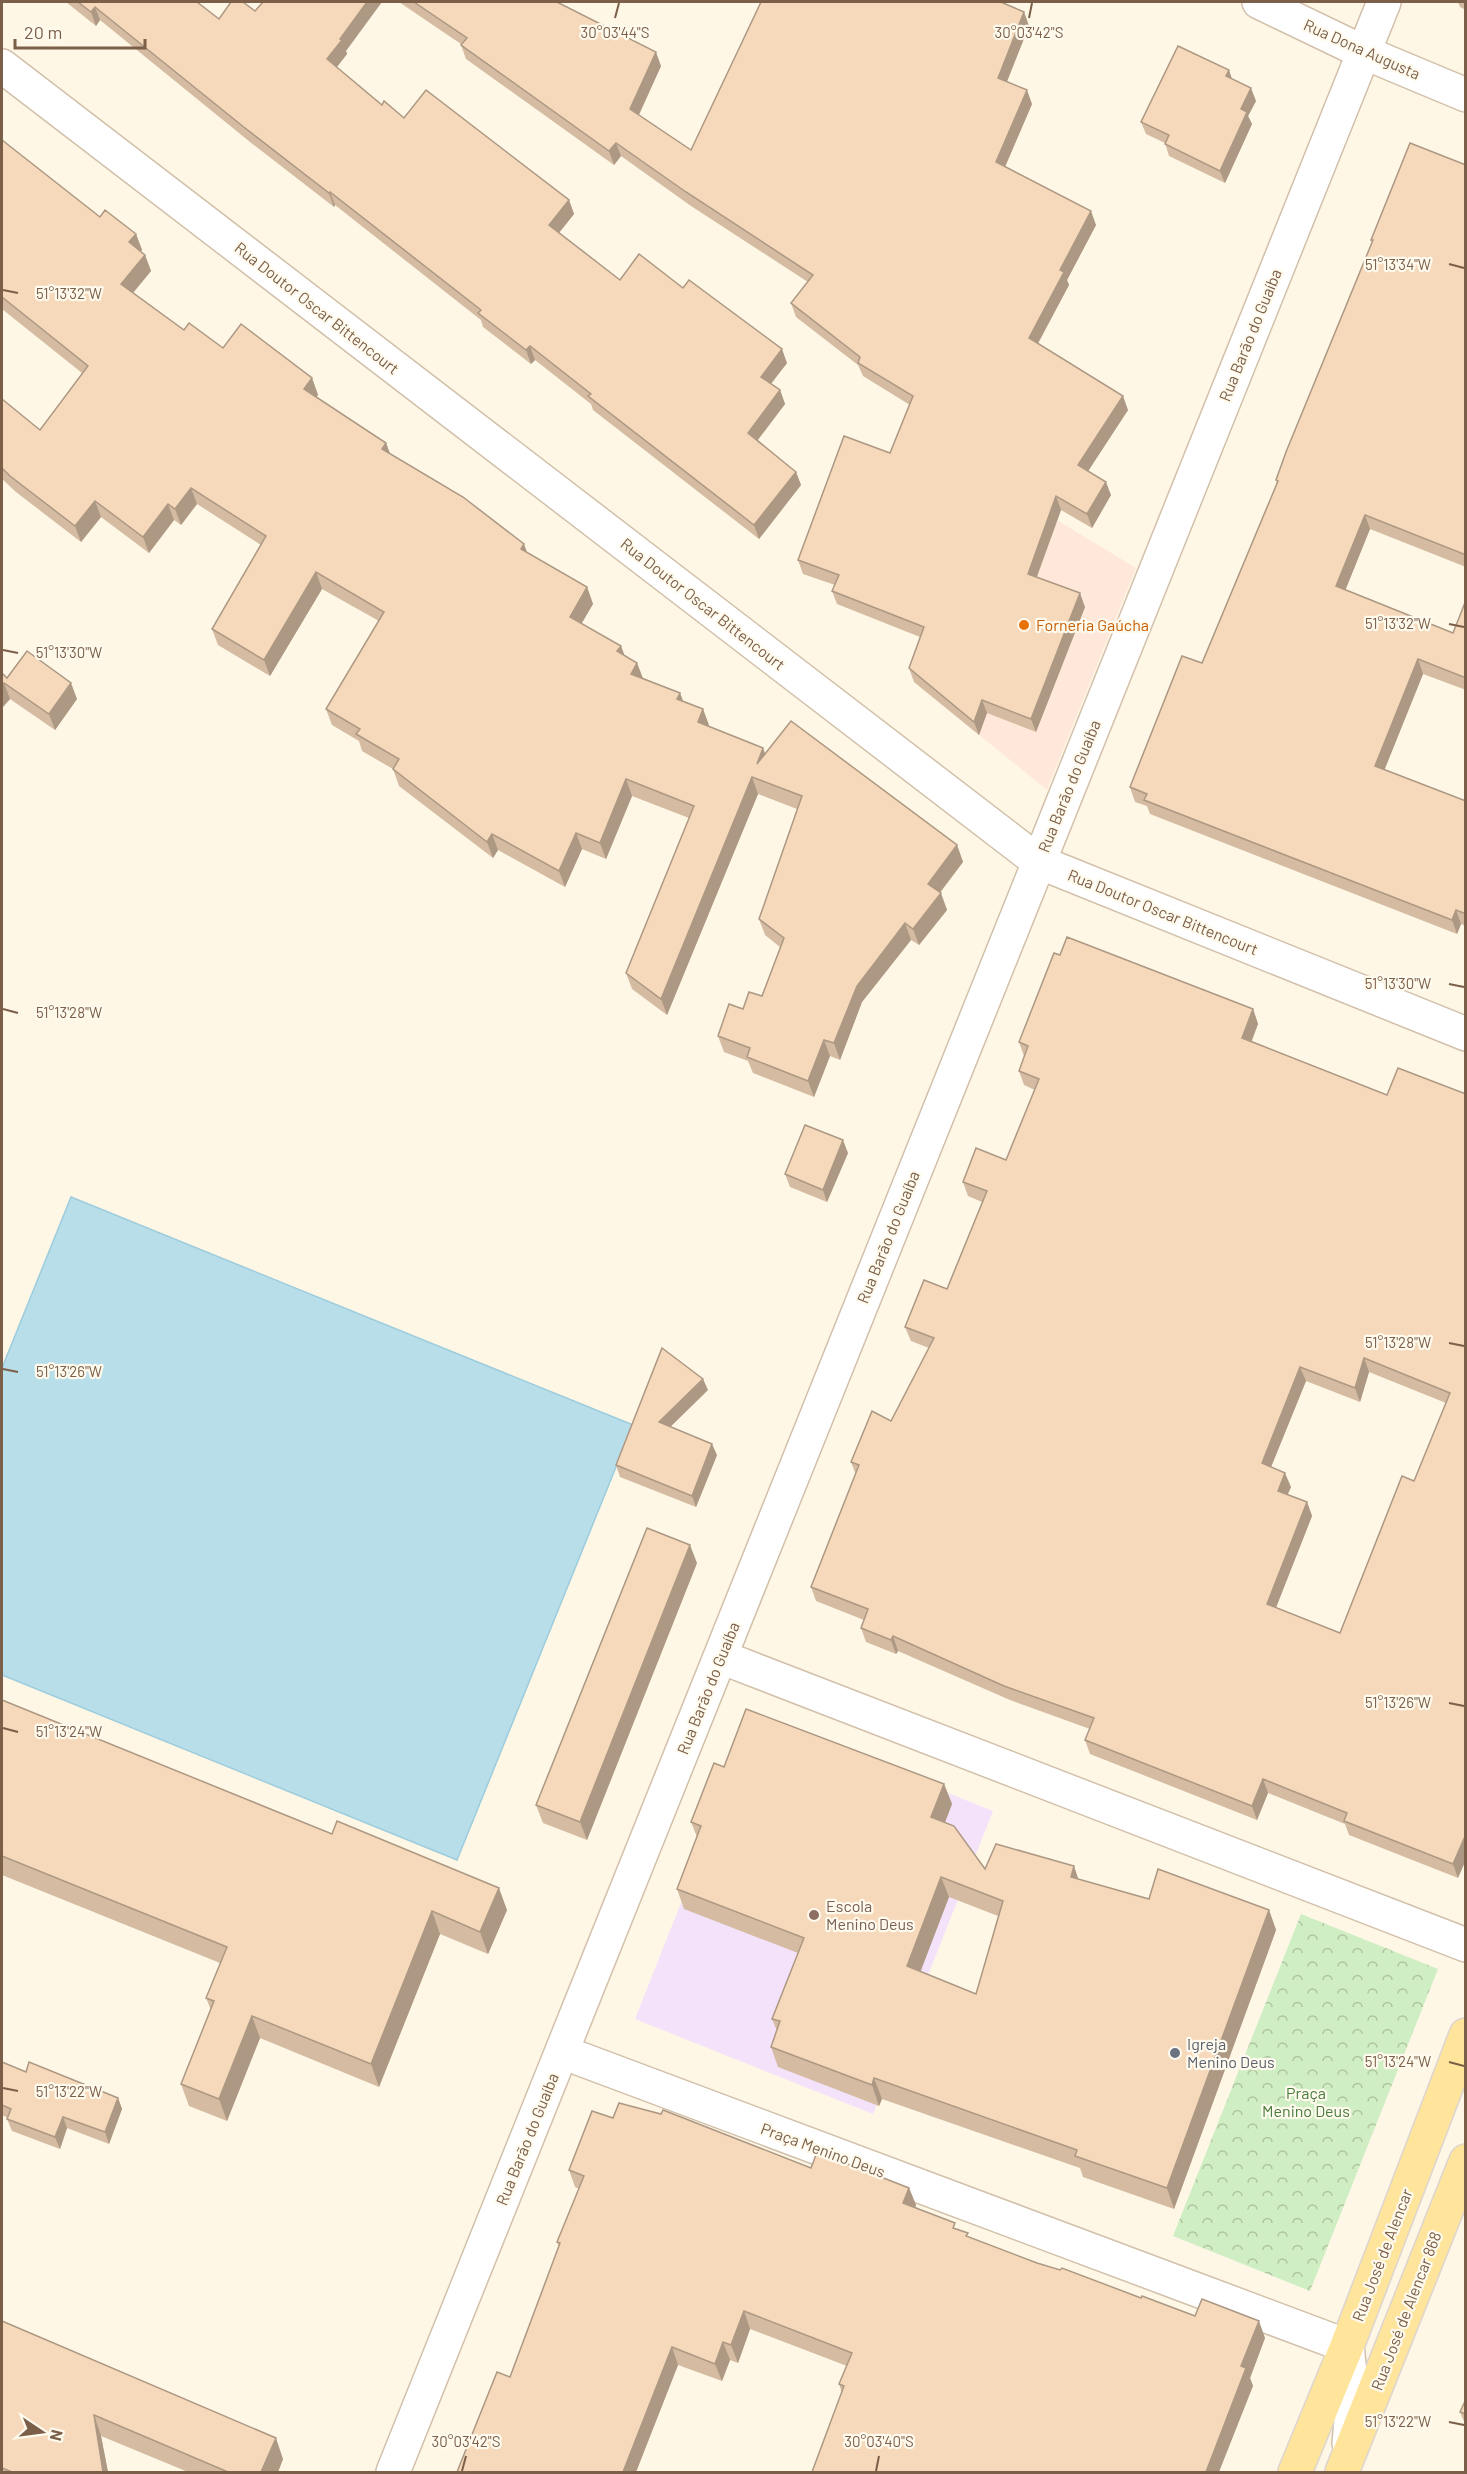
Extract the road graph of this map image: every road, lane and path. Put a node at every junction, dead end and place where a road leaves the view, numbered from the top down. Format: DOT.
graph roads {
  1 [pos="1259,2"];
  2 [pos="1384,2"];
  3 [pos="1363,52"];
  4 [pos="2,66"];
  5 [pos="1466,95"];
  6 [pos="1039,862"];
  7 [pos="1466,1034"];
  8 [pos="721,1657"];
  9 [pos="1466,1945"];
  10 [pos="1466,2035"];
  11 [pos="562,2052"];
  12 [pos="1455,2093"];
  13 [pos="1423,2147"];
  14 [pos="1465,2162"];
  15 [pos="1347,2346"];
  16 [pos="1344,2466"];
  17 [pos="393,2472"];
  18 [pos="1295,2472"];
  1 -- 3 [label="street, Rua Dona Augusta"];
  2 -- 3 [label="street, Rua Barão do Guaíba"];
  3 -- 5 [label="street, Rua Dona Augusta"];
  3 -- 6 [label="street, Rua Barão do Guaíba"];
  4 -- 6 [label="street, Rua Doutor Oscar Bittencourt"];
  6 -- 7 [label="street, Rua Doutor Oscar Bittencourt"];
  6 -- 8 [label="street, Rua Barão do Guaíba"];
  8 -- 9 [label="street"];
  8 -- 11 [label="street, Rua Barão do Guaíba"];
  10 -- 12 [label="main road, Rua José de Alencar"];
  11 -- 15 [label="street, Praça Menino Deus"];
  11 -- 17 [label="street, Rua Barão do Guaíba"];
  12 -- 13 [label="main road, Rua José de Alencar"];
  13 -- 14 [label="main road"];
  13 -- 15 [label="main road, Rua José de Alencar"];
  14 -- 16 [label="main road, Rua José de Alencar 868"];
  15 -- 16 [label="street"];
  15 -- 18 [label="main road, Rua José de Alencar"];
}
